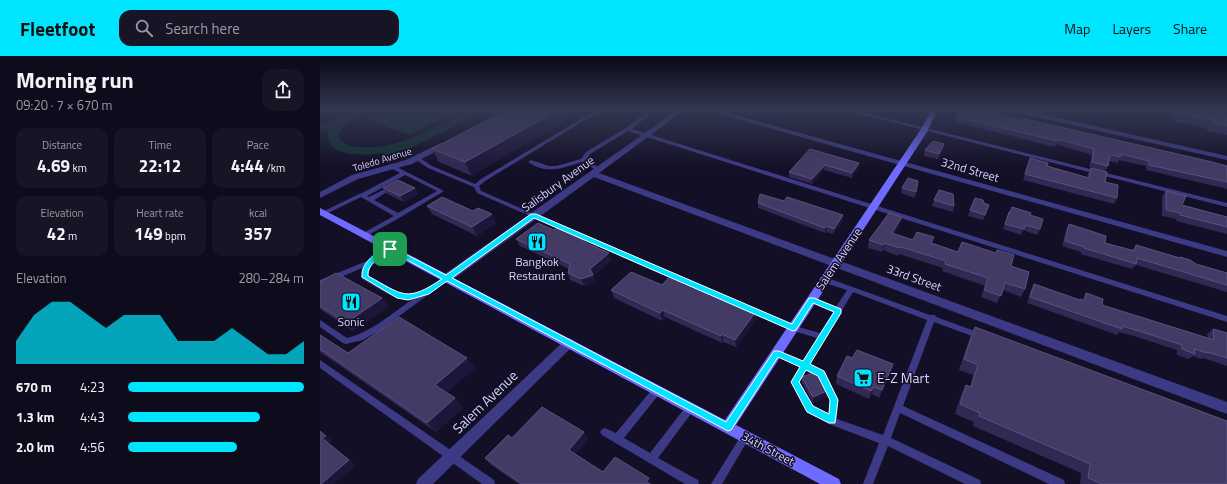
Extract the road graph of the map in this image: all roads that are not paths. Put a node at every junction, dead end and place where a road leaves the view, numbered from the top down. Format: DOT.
graph roads {
  1 [pos="568,129"];
  2 [pos="628,129"];
  3 [pos="656,129"];
  4 [pos="778,129"];
  5 [pos="925,129"];
  6 [pos="1099,129"];
  7 [pos="646,136"];
  8 [pos="453,140"];
  9 [pos="418,158"];
  10 [pos="1227,158"];
  11 [pos="583,160"];
  12 [pos="532,162"];
  13 [pos="902,164"];
  14 [pos="391,166"];
  15 [pos="595,171"];
  16 [pos="404,173"];
  17 [pos="476,186"];
  18 [pos="385,191"];
  19 [pos="320,195"];
  20 [pos="362,196"];
  21 [pos="369,200"];
  22 [pos="1227,205"];
  23 [pos="873,207"];
  24 [pos="322,212"];
  25 [pos="399,216"];
  26 [pos="534,216"];
  27 [pos="365,235"];
  28 [pos="390,249"];
  29 [pos="1227,254"];
  30 [pos="368,263"];
  31 [pos="836,263"];
  32 [pos="447,278"];
  33 [pos="825,280"];
  34 [pos="685,281"];
  35 [pos="320,283"];
  36 [pos="851,290"];
  37 [pos="426,293"];
  38 [pos="812,300"];
  39 [pos="743,306"];
  40 [pos="838,311"];
  41 [pos="932,317"];
  42 [pos="1227,319"];
  43 [pos="320,323"];
  44 [pos="793,328"];
  45 [pos="823,337"];
  46 [pos="991,340"];
  47 [pos="569,343"];
  48 [pos="777,353"];
  49 [pos="320,363"];
  50 [pos="805,365"];
  51 [pos="657,390"];
  52 [pos="690,408"];
  53 [pos="898,408"];
  54 [pos="1227,408"];
  55 [pos="832,420"];
  56 [pos="728,428"];
  57 [pos="605,432"];
  58 [pos="745,437"];
  59 [pos="617,439"];
  60 [pos="886,441"];
  61 [pos="451,456"];
  62 [pos="651,459"];
  63 [pos="423,484"];
  64 [pos="490,484"];
  65 [pos="694,484"];
  66 [pos="716,484"];
  67 [pos="834,484"];
  68 [pos="868,484"];
  69 [pos="976,484"];
  70 [pos="1060,484"];
  1 -- 17 [label="lane"];
  2 -- 7 [label="lane"];
  2 -- 11 [label="lane"];
  3 -- 7 [label="street, Salisbury Avenue"];
  4 -- 13 [label="street, 32nd Street"];
  5 -- 13 [label="main road, Salem Avenue"];
  5 -- 22 [label="lane"];
  6 -- 10 [label="street"];
  7 -- 15 [label="street, Salisbury Avenue"];
  7 -- 23 [label="lane"];
  8 -- 9 [label="street, Toledo Avenue"];
  9 -- 14 [label="street, Toledo Avenue"];
  9 -- 17 [label="lane"];
  11 -- 12 [label="lane"];
  11 -- 15 [label="lane"];
  13 -- 23 [label="main road, Salem Avenue"];
  13 -- 29 [label="street, 32nd Street"];
  14 -- 16 [label="lane"];
  14 -- 19 [label="street, Toledo Avenue"];
  15 -- 26 [label="street, Salisbury Avenue"];
  15 -- 31 [label="street, 33rd Street"];
  16 -- 20 [label="lane"];
  16 -- 25 [label="lane"];
  17 -- 26 [label="lane"];
  18 -- 21 [label="lane"];
  20 -- 21 [label="lane"];
  20 -- 24 [label="lane"];
  21 -- 25 [label="lane"];
  23 -- 31 [label="main road, Salem Avenue"];
  23 -- 42 [label="lane"];
  24 -- 27 [label="main road, 34th Street"];
  25 -- 27 [label="lane"];
  26 -- 32 [label="street, Salisbury Avenue"];
  26 -- 34 [label="lane"];
  27 -- 28 [label="main road, 34th Street"];
  28 -- 30 [label="lane"];
  28 -- 32 [label="main road, 34th Street"];
  30 -- 35 [label="lane"];
  30 -- 37 [label="lane"];
  31 -- 33 [label="main road, Salem Avenue"];
  31 -- 54 [label="street, 33rd Street"];
  32 -- 37 [label="lane"];
  32 -- 47 [label="main road, 34th Street"];
  33 -- 36 [label="lane"];
  33 -- 38 [label="main road, Salem Avenue"];
  36 -- 40 [label="lane"];
  36 -- 41 [label="lane"];
  37 -- 43 [label="lane"];
  38 -- 40 [label="lane"];
  38 -- 44 [label="main road, Salem Avenue"];
  39 -- 44 [label="lane"];
  40 -- 45 [label="lane"];
  41 -- 46 [label="lane"];
  41 -- 53 [label="lane"];
  44 -- 45 [label="lane"];
  44 -- 48 [label="main road, Salem Avenue"];
  45 -- 50 [label="lane"];
  47 -- 51 [label="main road, 34th Street"];
  47 -- 61 [label="street, Salem Avenue"];
  48 -- 50 [label="lane"];
  48 -- 56 [label="main road, Salem Avenue"];
  49 -- 61 [label="lane"];
  50 -- 55 [label="lane"];
  50 -- 55 [label="lane"];
  51 -- 52 [label="main road, 34th Street"];
  51 -- 59 [label="lane"];
  52 -- 56 [label="main road, 34th Street"];
  52 -- 62 [label="lane"];
  53 -- 60 [label="lane"];
  53 -- 70 [label="lane"];
  55 -- 60 [label="lane"];
  56 -- 58 [label="main road, 34th Street"];
  57 -- 59 [label="lane"];
  58 -- 66 [label="lane"];
  58 -- 67 [label="main road, 34th Street"];
  59 -- 62 [label="lane"];
  60 -- 68 [label="lane"];
  60 -- 69 [label="lane"];
  61 -- 63 [label="street, Salem Avenue"];
  61 -- 64 [label="lane"];
  62 -- 65 [label="lane"];
}
